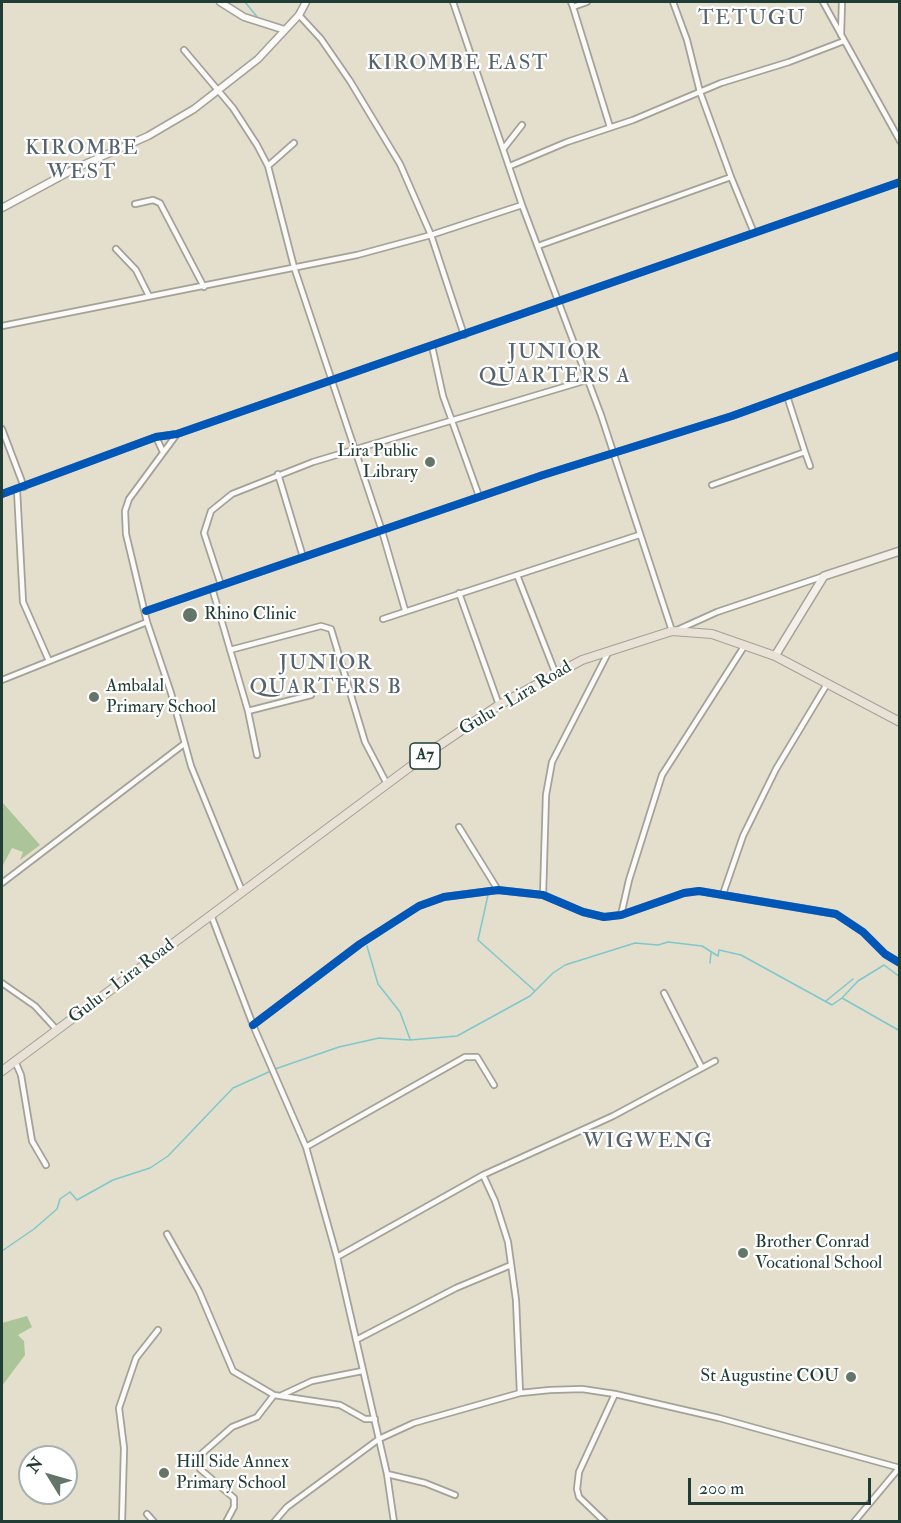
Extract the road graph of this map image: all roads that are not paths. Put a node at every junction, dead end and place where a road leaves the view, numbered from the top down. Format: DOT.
graph roads {
  1 [pos="220,2"];
  2 [pos="306,2"];
  3 [pos="453,2"];
  4 [pos="587,2"];
  5 [pos="673,2"];
  6 [pos="823,2"];
  7 [pos="842,2"];
  8 [pos="572,4"];
  9 [pos="299,15"];
  10 [pos="285,30"];
  11 [pos="841,35"];
  12 [pos="844,41"];
  13 [pos="184,50"];
  14 [pos="219,91"];
  15 [pos="700,92"];
  16 [pos="522,125"];
  17 [pos="610,127"];
  18 [pos="900,141"];
  19 [pos="294,143"];
  20 [pos="504,148"];
  21 [pos="267,166"];
  22 [pos="510,166"];
  23 [pos="732,177"];
  24 [pos="900,182"];
  25 [pos="135,204"];
  26 [pos="522,205"];
  27 [pos="2,208"];
  28 [pos="754,232"];
  29 [pos="431,235"];
  30 [pos="538,246"];
  31 [pos="116,249"];
  32 [pos="294,267"];
  33 [pos="204,287"];
  34 [pos="149,296"];
  35 [pos="559,302"];
  36 [pos="2,326"];
  37 [pos="464,335"];
  38 [pos="432,345"];
  39 [pos="900,355"];
  40 [pos="331,379"];
  41 [pos="587,380"];
  42 [pos="788,396"];
  43 [pos="450,419"];
  44 [pos="2,429"];
  45 [pos="177,434"];
  46 [pos="156,437"];
  47 [pos="355,449"];
  48 [pos="163,452"];
  49 [pos="805,452"];
  50 [pos="613,453"];
  51 [pos="810,466"];
  52 [pos="278,474"];
  53 [pos="712,485"];
  54 [pos="24,487"];
  55 [pos="17,490"];
  56 [pos="2,494"];
  57 [pos="479,496"];
  58 [pos="382,531"];
  59 [pos="639,535"];
  60 [pos="900,551"];
  61 [pos="303,557"];
  62 [pos="517,575"];
  63 [pos="824,576"];
  64 [pos="221,585"];
  65 [pos="212,588"];
  66 [pos="459,593"];
  67 [pos="405,610"];
  68 [pos="146,611"];
  69 [pos="383,619"];
  70 [pos="147,622"];
  71 [pos="674,631"];
  72 [pos="746,644"];
  73 [pos="230,650"];
  74 [pos="609,651"];
  75 [pos="775,656"];
  76 [pos="49,661"];
  77 [pos="555,672"];
  78 [pos="2,680"];
  79 [pos="826,684"];
  80 [pos="311,695"];
  81 [pos="499,705"];
  82 [pos="248,711"];
  83 [pos="900,722"];
  84 [pos="184,744"];
  85 [pos="257,755"];
  86 [pos="388,785"];
  87 [pos="459,827"];
  88 [pos="2,881"];
  89 [pos="498,890"];
  90 [pos="242,891"];
  91 [pos="723,894"];
  92 [pos="543,895"];
  93 [pos="211,915"];
  94 [pos="621,915"];
  95 [pos="900,963"];
  96 [pos="2,983"];
  97 [pos="664,993"];
  98 [pos="253,1025"];
  99 [pos="57,1030"];
  100 [pos="15,1061"];
  101 [pos="715,1061"];
  102 [pos="702,1068"];
  103 [pos="2,1071"];
  104 [pos="494,1085"];
  105 [pos="306,1147"];
  106 [pos="46,1165"];
  107 [pos="483,1175"];
  108 [pos="167,1233"];
  109 [pos="337,1257"];
  110 [pos="511,1264"];
  111 [pos="158,1330"];
  112 [pos="356,1340"];
  113 [pos="362,1371"];
  114 [pos="520,1394"];
  115 [pos="615,1394"];
  116 [pos="274,1395"];
  117 [pos="282,1395"];
  118 [pos="375,1419"];
  119 [pos="379,1439"];
  120 [pos="899,1468"];
  121 [pos="387,1474"];
  122 [pos="455,1495"];
  123 [pos="147,1514"];
  124 [pos="122,1521"];
  125 [pos="154,1521"];
  126 [pos="226,1521"];
  127 [pos="274,1521"];
  128 [pos="394,1521"];
  129 [pos="605,1521"];
  130 [pos="854,1521"];
  1 -- 10 [label="street"];
  2 -- 9 [label="street"];
  3 -- 20 [label="street"];
  4 -- 8 [label="street"];
  5 -- 15 [label="street"];
  6 -- 11 [label="street"];
  7 -- 11 [label="street"];
  8 -- 17 [label="street"];
  9 -- 10 [label="street"];
  9 -- 29 [label="street"];
  10 -- 14 [label="street"];
  11 -- 12 [label="street"];
  12 -- 15 [label="street"];
  12 -- 18 [label="street"];
  13 -- 14 [label="street"];
  14 -- 21 [label="street"];
  14 -- 27 [label="street"];
  15 -- 17 [label="street"];
  15 -- 23 [label="street"];
  16 -- 20 [label="street"];
  17 -- 22 [label="street"];
  19 -- 21 [label="street"];
  20 -- 22 [label="street"];
  21 -- 32 [label="street"];
  22 -- 26 [label="street"];
  23 -- 28 [label="street"];
  23 -- 30 [label="street"];
  24 -- 28 [label="street"];
  25 -- 33 [label="street"];
  26 -- 29 [label="street"];
  26 -- 30 [label="street"];
  28 -- 35 [label="street"];
  29 -- 32 [label="street"];
  29 -- 37 [label="street"];
  30 -- 35 [label="street"];
  31 -- 34 [label="street"];
  32 -- 33 [label="street"];
  32 -- 40 [label="street"];
  33 -- 34 [label="street"];
  34 -- 36 [label="street"];
  35 -- 37 [label="street"];
  35 -- 41 [label="street"];
  37 -- 38 [label="street"];
  38 -- 40 [label="street"];
  38 -- 43 [label="street"];
  39 -- 42 [label="street"];
  40 -- 45 [label="street"];
  40 -- 47 [label="street"];
  41 -- 43 [label="street"];
  41 -- 50 [label="street"];
  42 -- 49 [label="street"];
  42 -- 50 [label="street"];
  43 -- 47 [label="street"];
  43 -- 57 [label="street"];
  44 -- 54 [label="street"];
  45 -- 46 [label="street"];
  45 -- 48 [label="street"];
  46 -- 48 [label="street"];
  46 -- 54 [label="street"];
  47 -- 52 [label="street"];
  47 -- 58 [label="street"];
  48 -- 68 [label="street"];
  49 -- 51 [label="street"];
  49 -- 53 [label="street"];
  50 -- 57 [label="street"];
  50 -- 59 [label="street"];
  52 -- 61 [label="street"];
  52 -- 64 [label="street"];
  54 -- 55 [label="street"];
  55 -- 56 [label="street"];
  55 -- 76 [label="street"];
  57 -- 58 [label="street"];
  58 -- 61 [label="street"];
  58 -- 67 [label="street"];
  59 -- 62 [label="street"];
  59 -- 71 [label="street"];
  60 -- 63 [label="main road"];
  61 -- 64 [label="street"];
  62 -- 66 [label="street"];
  62 -- 77 [label="street"];
  63 -- 71 [label="street"];
  63 -- 75 [label="main road"];
  64 -- 65 [label="street"];
  65 -- 68 [label="street"];
  65 -- 73 [label="street"];
  66 -- 67 [label="street"];
  66 -- 81 [label="street"];
  67 -- 69 [label="street"];
  68 -- 70 [label="street"];
  70 -- 76 [label="street"];
  70 -- 84 [label="street"];
  71 -- 72 [label="main road, Gulu - Lira Road / A7"];
  71 -- 74 [label="main road, Gulu - Lira Road / A7"];
  72 -- 75 [label="main road, Gulu - Lira Road / A7"];
  72 -- 94 [label="street"];
  73 -- 82 [label="street"];
  73 -- 86 [label="street"];
  74 -- 77 [label="main road, Gulu - Lira Road / A7"];
  74 -- 92 [label="street"];
  75 -- 79 [label="main road, Gulu - Lira Road / A7"];
  76 -- 78 [label="street"];
  77 -- 81 [label="main road, Gulu - Lira Road / A7"];
  79 -- 83 [label="main road, Gulu - Lira Road / A7"];
  79 -- 91 [label="street"];
  80 -- 82 [label="street"];
  81 -- 86 [label="main road, Gulu - Lira Road / A7"];
  82 -- 85 [label="street"];
  84 -- 88 [label="street"];
  84 -- 90 [label="street"];
  86 -- 90 [label="main road, Gulu - Lira Road / A7"];
  87 -- 89 [label="street"];
  89 -- 92 [label="street"];
  89 -- 98 [label="street"];
  90 -- 93 [label="main road, Gulu - Lira Road / A7"];
  91 -- 94 [label="street"];
  91 -- 95 [label="street"];
  92 -- 94 [label="street"];
  93 -- 98 [label="street"];
  93 -- 99 [label="main road, Gulu - Lira Road / A7"];
  96 -- 99 [label="street"];
  97 -- 102 [label="street"];
  98 -- 105 [label="street"];
  99 -- 100 [label="main road, Gulu - Lira Road / A7"];
  100 -- 103 [label="main road, Gulu - Lira Road / A7"];
  100 -- 106 [label="street"];
  101 -- 102 [label="street"];
  102 -- 107 [label="street"];
  104 -- 105 [label="street"];
  105 -- 109 [label="street"];
  107 -- 109 [label="street"];
  107 -- 110 [label="street"];
  108 -- 116 [label="street"];
  109 -- 112 [label="street"];
  110 -- 112 [label="street"];
  110 -- 114 [label="street"];
  111 -- 124 [label="street"];
  112 -- 113 [label="street"];
  113 -- 117 [label="street"];
  113 -- 118 [label="street"];
  114 -- 115 [label="street"];
  114 -- 119 [label="street"];
  115 -- 120 [label="street"];
  115 -- 129 [label="street"];
  116 -- 117 [label="street"];
  116 -- 126 [label="street"];
  117 -- 118 [label="street"];
  118 -- 119 [label="street"];
  119 -- 121 [label="street"];
  119 -- 127 [label="street"];
  120 -- 130 [label="street"];
  121 -- 122 [label="street"];
  121 -- 128 [label="street"];
  123 -- 125 [label="street"];
}
